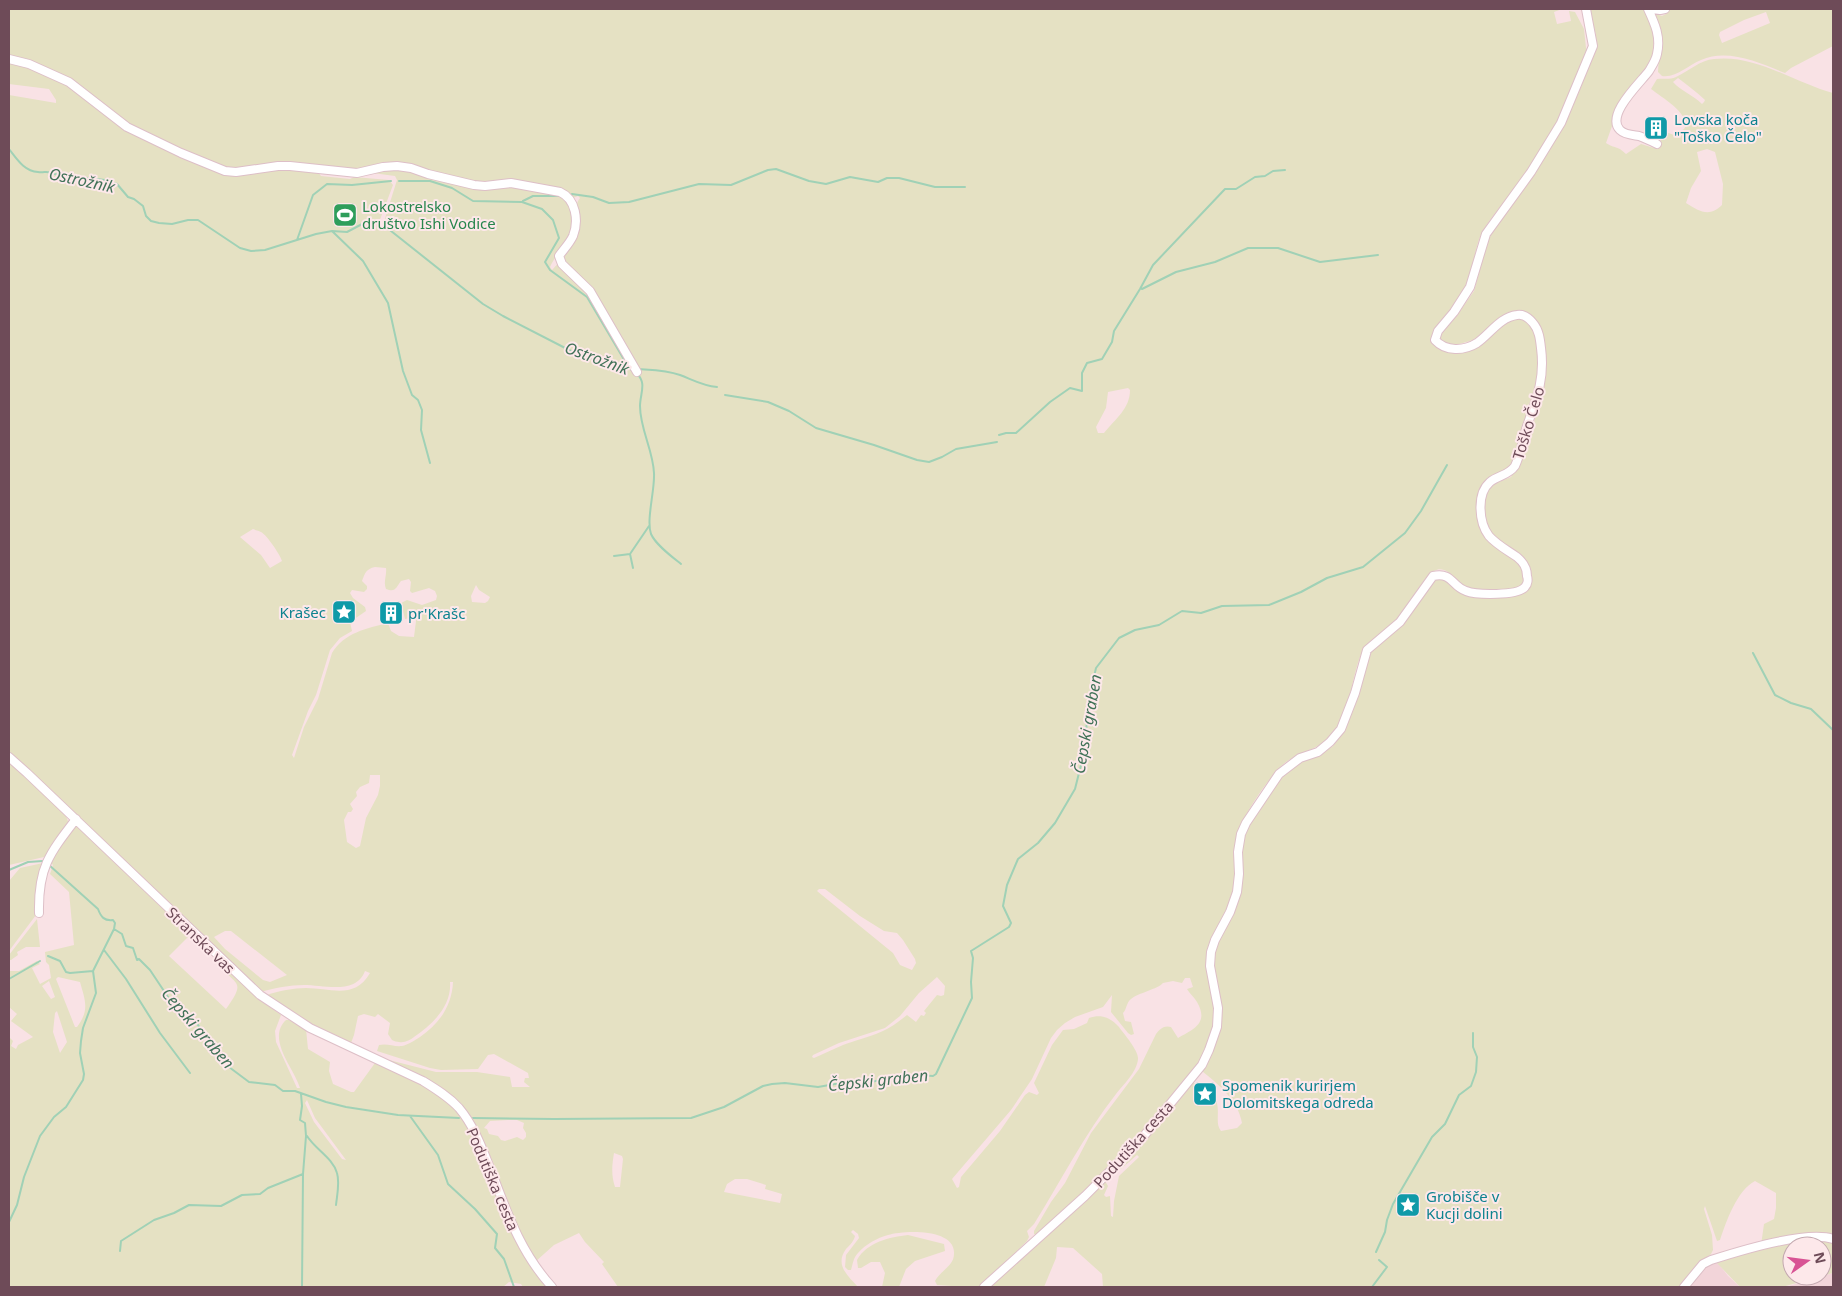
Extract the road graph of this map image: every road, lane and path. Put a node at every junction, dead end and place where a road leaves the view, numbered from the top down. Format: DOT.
graph roads {
  1 [pos="1586,9"];
  2 [pos="1648,9"];
  3 [pos="1652,9"];
  4 [pos="1665,9"];
  5 [pos="9,59"];
  6 [pos="1657,144"];
  7 [pos="637,372"];
  8 [pos="1330,742"];
  9 [pos="9,757"];
  10 [pos="76,819"];
  11 [pos="39,913"];
  12 [pos="423,1081"];
  13 [pos="1833,1239"];
  14 [pos="552,1287"];
  15 [pos="984,1287"];
  16 [pos="1684,1287"];
  1 -- 8 [label="street, Toško Čelo"];
  2 -- 6 [label="street"];
  3 -- 4 [label="street"];
  5 -- 7 [label="street"];
  8 -- 15 [label="street, Podutiška cesta"];
  9 -- 10 [label="street, Stranska vas"];
  10 -- 11 [label="street"];
  10 -- 12 [label="street, Stranska vas"];
  12 -- 14 [label="street, Podutiška cesta"];
  13 -- 16 [label="street"];
}
